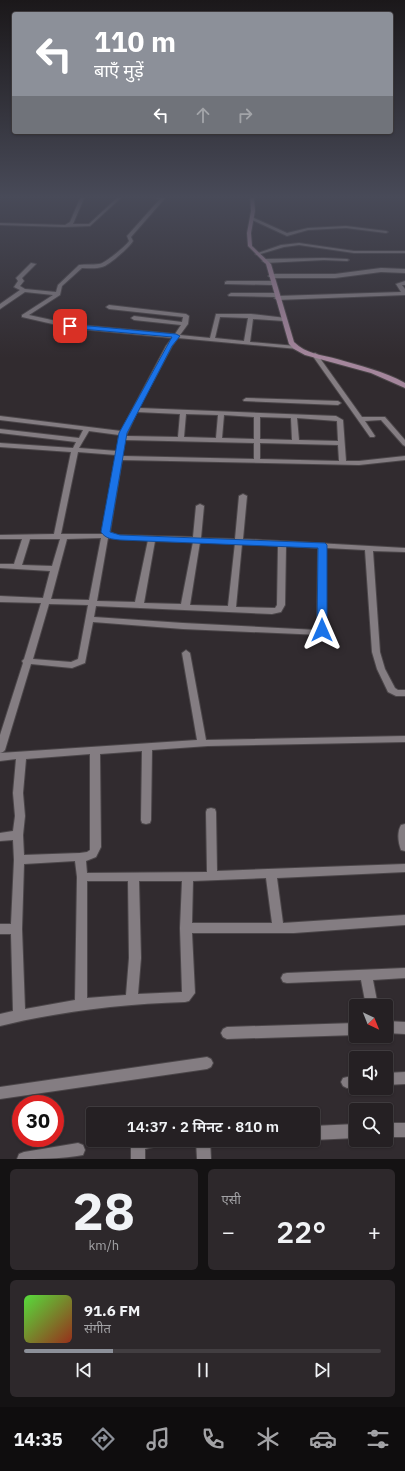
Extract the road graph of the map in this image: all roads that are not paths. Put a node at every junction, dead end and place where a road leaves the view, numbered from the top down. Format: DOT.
graph roads {
  1 [pos="121,250"];
  2 [pos="252,250"];
  3 [pos="270,250"];
  4 [pos="341,250"];
  5 [pos="405,252"];
  6 [pos="257,254"];
  7 [pos="347,260"];
  8 [pos="265,261"];
  9 [pos="33,264"];
  10 [pos="405,271"];
  11 [pos="271,279"];
  12 [pos="227,283"];
  13 [pos="405,283"];
  14 [pos="24,290"];
  15 [pos="405,293"];
  16 [pos="58,294"];
  17 [pos="231,295"];
  18 [pos="277,297"];
  19 [pos="0,306"];
  20 [pos="109,307"];
  21 [pos="251,316"];
  22 [pos="134,318"];
  23 [pos="284,319"];
  24 [pos="185,324"];
  25 [pos="176,336"];
  26 [pos="212,340"];
  27 [pos="247,343"];
  28 [pos="296,348"];
  29 [pos="315,355"];
  30 [pos="405,386"];
  31 [pos="246,400"];
  32 [pos="310,402"];
  33 [pos="338,403"];
  34 [pos="135,410"];
  35 [pos="183,412"];
  36 [pos="221,414"];
  37 [pos="257,415"];
  38 [pos="294,416"];
  39 [pos="309,416"];
  40 [pos="0,418"];
  41 [pos="360,418"];
  42 [pos="87,428"];
  43 [pos="0,431"];
  44 [pos="122,436"];
  45 [pos="372,436"];
  46 [pos="181,439"];
  47 [pos="80,440"];
  48 [pos="219,440"];
  49 [pos="257,441"];
  50 [pos="296,442"];
  51 [pos="342,443"];
  52 [pos="405,444"];
  53 [pos="0,445"];
  54 [pos="75,450"];
  55 [pos="119,456"];
  56 [pos="405,458"];
  57 [pos="257,461"];
  58 [pos="344,462"];
  59 [pos="244,496"];
  60 [pos="200,506"];
  61 [pos="108,536"];
  62 [pos="0,537"];
  63 [pos="27,537"];
  64 [pos="60,537"];
  65 [pos="152,538"];
  66 [pos="197,540"];
  67 [pos="238,541"];
  68 [pos="282,543"];
  69 [pos="322,545"];
  70 [pos="369,548"];
  71 [pos="405,550"];
  72 [pos="0,567"];
  73 [pos="17,567"];
  74 [pos="55,568"];
  75 [pos="0,599"];
  76 [pos="46,601"];
  77 [pos="92,603"];
  78 [pos="139,605"];
  79 [pos="185,607"];
  80 [pos="232,609"];
  81 [pos="90,619"];
  82 [pos="186,652"];
  83 [pos="26,661"];
  84 [pos="405,693"];
  85 [pos="405,739"];
  86 [pos="202,744"];
  87 [pos="147,747"];
  88 [pos="0,750"];
  89 [pos="94,751"];
  90 [pos="20,756"];
  91 [pos="0,757"];
  92 [pos="211,812"];
  93 [pos="146,820"];
  94 [pos="405,828"];
  95 [pos="18,835"];
  96 [pos="0,836"];
  97 [pos="405,848"];
  98 [pos="80,857"];
  99 [pos="20,860"];
  100 [pos="405,868"];
  101 [pos="271,874"];
  102 [pos="212,876"];
  103 [pos="82,877"];
  104 [pos="133,877"];
  105 [pos="188,877"];
  106 [pos="405,920"];
  107 [pos="16,928"];
  108 [pos="186,928"];
  109 [pos="278,928"];
  110 [pos="0,929"];
  111 [pos="405,973"];
  112 [pos="366,975"];
  113 [pos="287,978"];
  114 [pos="132,999"];
  115 [pos="371,999"];
  116 [pos="81,1006"];
  117 [pos="19,1015"];
  118 [pos="0,1020"];
  119 [pos="393,1027"];
  120 [pos="405,1028"];
  121 [pos="349,1029"];
  122 [pos="227,1033"];
  123 [pos="207,1063"];
  124 [pos="405,1078"];
  125 [pos="393,1079"];
  126 [pos="0,1093"];
  127 [pos="393,1130"];
  128 [pos="405,1130"];
  129 [pos="349,1131"];
  130 [pos="320,1133"];
  131 [pos="138,1147"];
  132 [pos="203,1147"];
  133 [pos="78,1150"];
  134 [pos="24,1159"];
  135 [pos="138,1159"];
  136 [pos="204,1159"];
  1 -- 16 [label="street"];
  2 -- 6 [label="street"];
  3 -- 6 [label="street"];
  4 -- 5 [label="street"];
  6 -- 8 [label="street"];
  7 -- 8 [label="street"];
  8 -- 11 [label="street"];
  9 -- 14 [label="street"];
  10 -- 11 [label="street"];
  11 -- 12 [label="street"];
  11 -- 18 [label="street"];
  13 -- 15 [label="street"];
  14 -- 16 [label="street"];
  14 -- 19 [label="street"];
  15 -- 18 [label="street"];
  16 -- 25 [label="street"];
  17 -- 18 [label="street"];
  18 -- 23 [label="street"];
  20 -- 24 [label="street"];
  21 -- 23 [label="street"];
  21 -- 26 [label="street"];
  21 -- 27 [label="street"];
  22 -- 24 [label="street"];
  23 -- 28 [label="street"];
  24 -- 25 [label="street"];
  25 -- 26 [label="street"];
  25 -- 34 [label="street"];
  26 -- 27 [label="street"];
  27 -- 28 [label="street"];
  28 -- 29 [label="street"];
  29 -- 30 [label="street"];
  29 -- 41 [label="street"];
  31 -- 32 [label="street"];
  32 -- 33 [label="street"];
  32 -- 39 [label="street"];
  34 -- 35 [label="street"];
  34 -- 44 [label="street"];
  35 -- 36 [label="street"];
  35 -- 46 [label="street"];
  36 -- 37 [label="street"];
  36 -- 48 [label="street"];
  37 -- 38 [label="street"];
  37 -- 49 [label="street"];
  38 -- 39 [label="street"];
  38 -- 50 [label="street"];
  39 -- 51 [label="street"];
  40 -- 42 [label="street"];
  41 -- 45 [label="street"];
  41 -- 52 [label="street"];
  42 -- 44 [label="street"];
  42 -- 47 [label="street"];
  43 -- 47 [label="street"];
  44 -- 46 [label="street"];
  44 -- 55 [label="street"];
  46 -- 48 [label="street"];
  47 -- 54 [label="street"];
  48 -- 49 [label="street"];
  49 -- 50 [label="street"];
  49 -- 57 [label="street"];
  50 -- 51 [label="street"];
  51 -- 58 [label="street"];
  53 -- 54 [label="street"];
  54 -- 55 [label="street"];
  54 -- 64 [label="street"];
  55 -- 57 [label="street"];
  55 -- 61 [label="street"];
  56 -- 58 [label="street"];
  57 -- 58 [label="street"];
  59 -- 67 [label="street"];
  60 -- 66 [label="street"];
  61 -- 64 [label="street"];
  61 -- 65 [label="street"];
  61 -- 77 [label="street"];
  62 -- 63 [label="street"];
  63 -- 64 [label="street"];
  63 -- 73 [label="street"];
  64 -- 74 [label="street"];
  65 -- 66 [label="street"];
  65 -- 78 [label="street"];
  66 -- 67 [label="street"];
  66 -- 79 [label="street"];
  67 -- 68 [label="street"];
  67 -- 80 [label="street"];
  68 -- 69 [label="street"];
  68 -- 80 [label="street"];
  69 -- 70 [label="street"];
  69 -- 81 [label="street"];
  70 -- 71 [label="street"];
  70 -- 84 [label="street"];
  72 -- 73 [label="street"];
  73 -- 74 [label="street"];
  74 -- 76 [label="street"];
  75 -- 76 [label="street"];
  76 -- 77 [label="street"];
  76 -- 83 [label="street"];
  77 -- 78 [label="street"];
  77 -- 81 [label="street"];
  78 -- 79 [label="street"];
  79 -- 80 [label="street"];
  81 -- 83 [label="street"];
  82 -- 86 [label="street"];
  83 -- 88 [label="street"];
  85 -- 86 [label="street"];
  86 -- 87 [label="street"];
  87 -- 89 [label="street"];
  87 -- 93 [label="street"];
  89 -- 90 [label="street"];
  89 -- 98 [label="street"];
  90 -- 91 [label="street"];
  90 -- 95 [label="street"];
  92 -- 102 [label="street"];
  94 -- 97 [label="street"];
  95 -- 96 [label="street"];
  95 -- 99 [label="street"];
  98 -- 99 [label="street"];
  98 -- 103 [label="street"];
  99 -- 107 [label="street"];
  100 -- 101 [label="street"];
  101 -- 102 [label="street"];
  101 -- 109 [label="street"];
  102 -- 105 [label="street"];
  103 -- 104 [label="street"];
  103 -- 116 [label="street"];
  104 -- 105 [label="street"];
  104 -- 114 [label="street"];
  105 -- 108 [label="street"];
  106 -- 109 [label="street"];
  107 -- 110 [label="street"];
  107 -- 117 [label="street"];
  108 -- 109 [label="street"];
  108 -- 114 [label="street"];
  111 -- 112 [label="street"];
  112 -- 113 [label="street"];
  112 -- 115 [label="street"];
  114 -- 116 [label="street"];
  116 -- 117 [label="street"];
  117 -- 118 [label="street"];
  119 -- 120 [label="street"];
  121 -- 122 [label="street"];
  123 -- 126 [label="street"];
  124 -- 125 [label="street"];
  127 -- 128 [label="street"];
  129 -- 130 [label="street"];
  131 -- 135 [label="street"];
  132 -- 136 [label="street"];
  133 -- 134 [label="street"];
}
